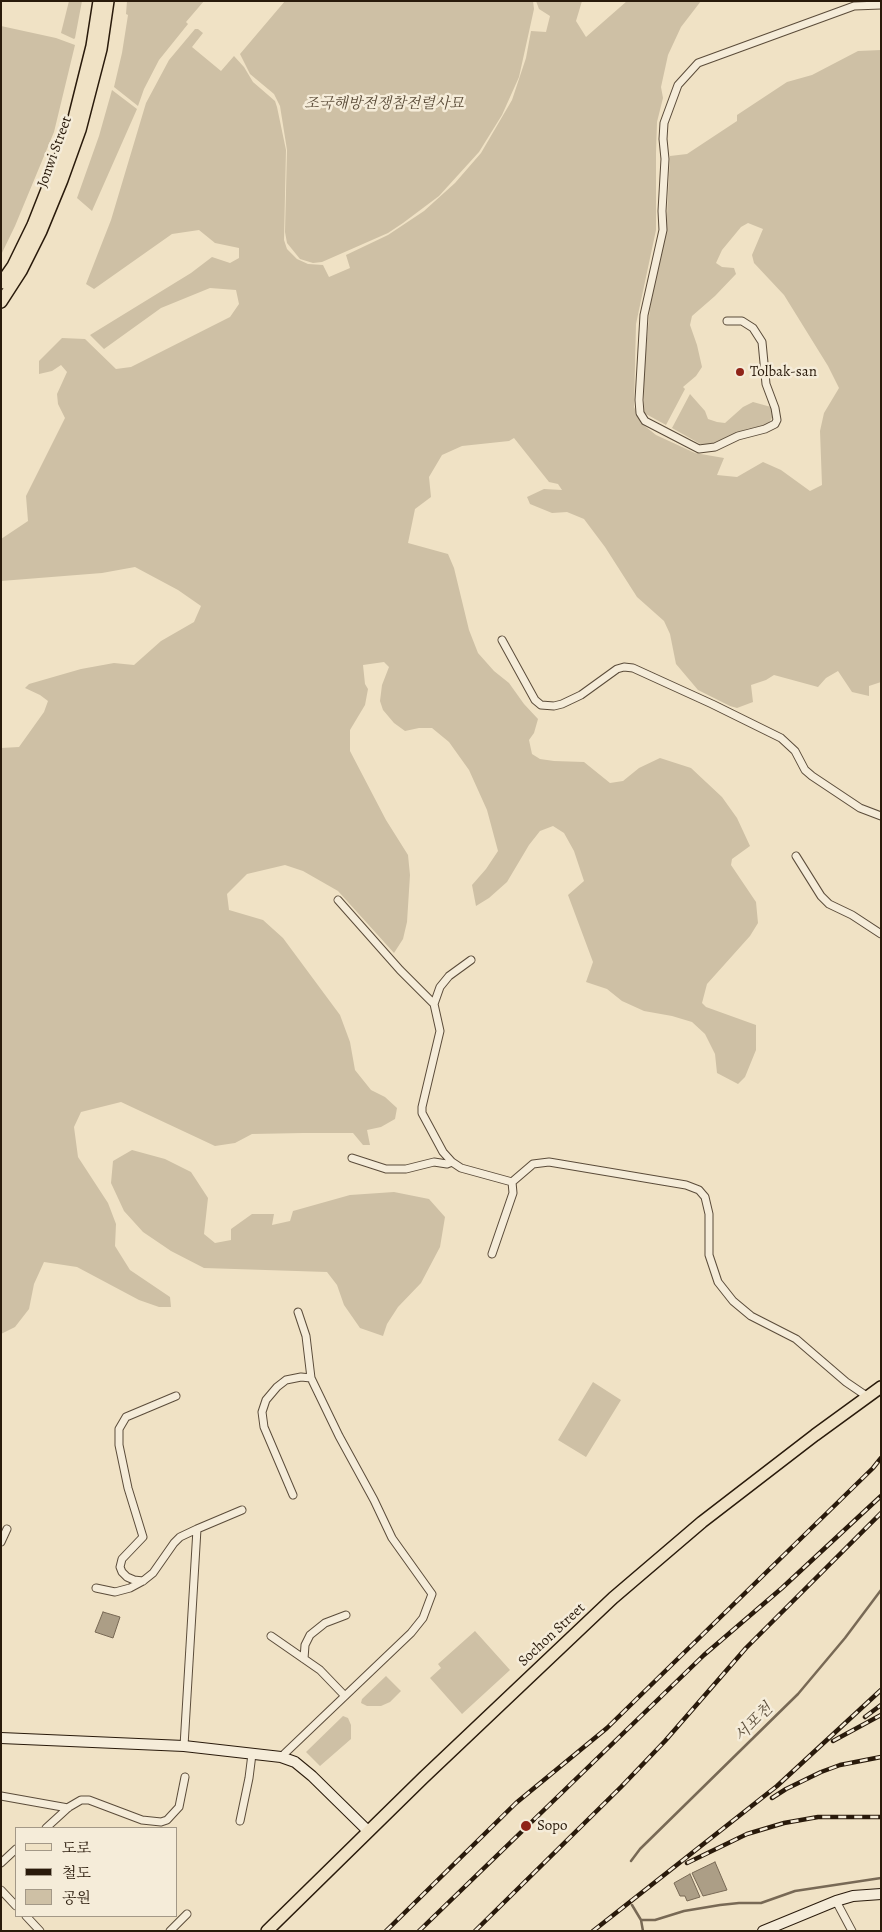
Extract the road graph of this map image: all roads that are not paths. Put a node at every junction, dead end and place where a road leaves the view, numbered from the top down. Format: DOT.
graph roads {
  1 [pos="99,1"];
  2 [pos="108,1"];
  3 [pos="881,5"];
  4 [pos="1,283"];
  5 [pos="1,302"];
  6 [pos="727,321"];
  7 [pos="502,640"];
  8 [pos="881,816"];
  9 [pos="796,856"];
  10 [pos="338,900"];
  11 [pos="881,934"];
  12 [pos="471,960"];
  13 [pos="434,1004"];
  14 [pos="352,1158"];
  15 [pos="452,1162"];
  16 [pos="512,1182"];
  17 [pos="492,1254"];
  18 [pos="298,1312"];
  19 [pos="311,1378"];
  20 [pos="881,1387"];
  21 [pos="176,1396"];
  22 [pos="868,1396"];
  23 [pos="293,1495"];
  24 [pos="242,1510"];
  25 [pos="7,1529"];
  26 [pos="197,1529"];
  27 [pos="1,1542"];
  28 [pos="143,1581"];
  29 [pos="96,1588"];
  30 [pos="346,1615"];
  31 [pos="271,1636"];
  32 [pos="304,1659"];
  33 [pos="345,1696"];
  34 [pos="1,1738"];
  35 [pos="184,1746"];
  36 [pos="252,1754"];
  37 [pos="280,1757"];
  38 [pos="186,1777"];
  39 [pos="1,1796"];
  40 [pos="68,1808"];
  41 [pos="240,1821"];
  42 [pos="47,1827"];
  43 [pos="368,1831"];
  44 [pos="15,1850"];
  45 [pos="1,1862"];
  46 [pos="1,1890"];
  47 [pos="881,1894"];
  48 [pos="836,1901"];
  49 [pos="15,1905"];
  50 [pos="187,1914"];
  51 [pos="27,1917"];
  52 [pos="40,1931"];
  53 [pos="170,1931"];
  54 [pos="266,1931"];
  55 [pos="764,1931"];
  56 [pos="852,1931"];
  1 -- 4 [label="main road, Jonwi Street"];
  2 -- 5 [label="main road, Jonwi Street"];
  3 -- 6 [label="street"];
  7 -- 8 [label="street"];
  9 -- 11 [label="street"];
  10 -- 13 [label="street"];
  12 -- 13 [label="street"];
  13 -- 15 [label="street"];
  14 -- 15 [label="street"];
  15 -- 16 [label="street"];
  16 -- 17 [label="street"];
  16 -- 22 [label="street"];
  18 -- 19 [label="street"];
  19 -- 23 [label="street"];
  19 -- 33 [label="street"];
  20 -- 22 [label="main road, Sochon Street"];
  21 -- 28 [label="street"];
  22 -- 43 [label="main road, Sochon Street"];
  24 -- 26 [label="street"];
  25 -- 27 [label="street"];
  26 -- 28 [label="street"];
  26 -- 35 [label="street"];
  28 -- 29 [label="street"];
  30 -- 32 [label="street"];
  31 -- 32 [label="street"];
  32 -- 33 [label="street"];
  33 -- 37 [label="street"];
  34 -- 35 [label="street"];
  35 -- 36 [label="street"];
  36 -- 37 [label="street"];
  36 -- 41 [label="street"];
  37 -- 43 [label="street"];
  38 -- 40 [label="street"];
  39 -- 40 [label="street"];
  40 -- 42 [label="street"];
  43 -- 54 [label="main road, Sochon Street"];
  44 -- 45 [label="street"];
  46 -- 49 [label="street"];
  47 -- 48 [label="street"];
  48 -- 55 [label="street"];
  48 -- 56 [label="street"];
  50 -- 53 [label="street"];
  51 -- 52 [label="street"];
}
